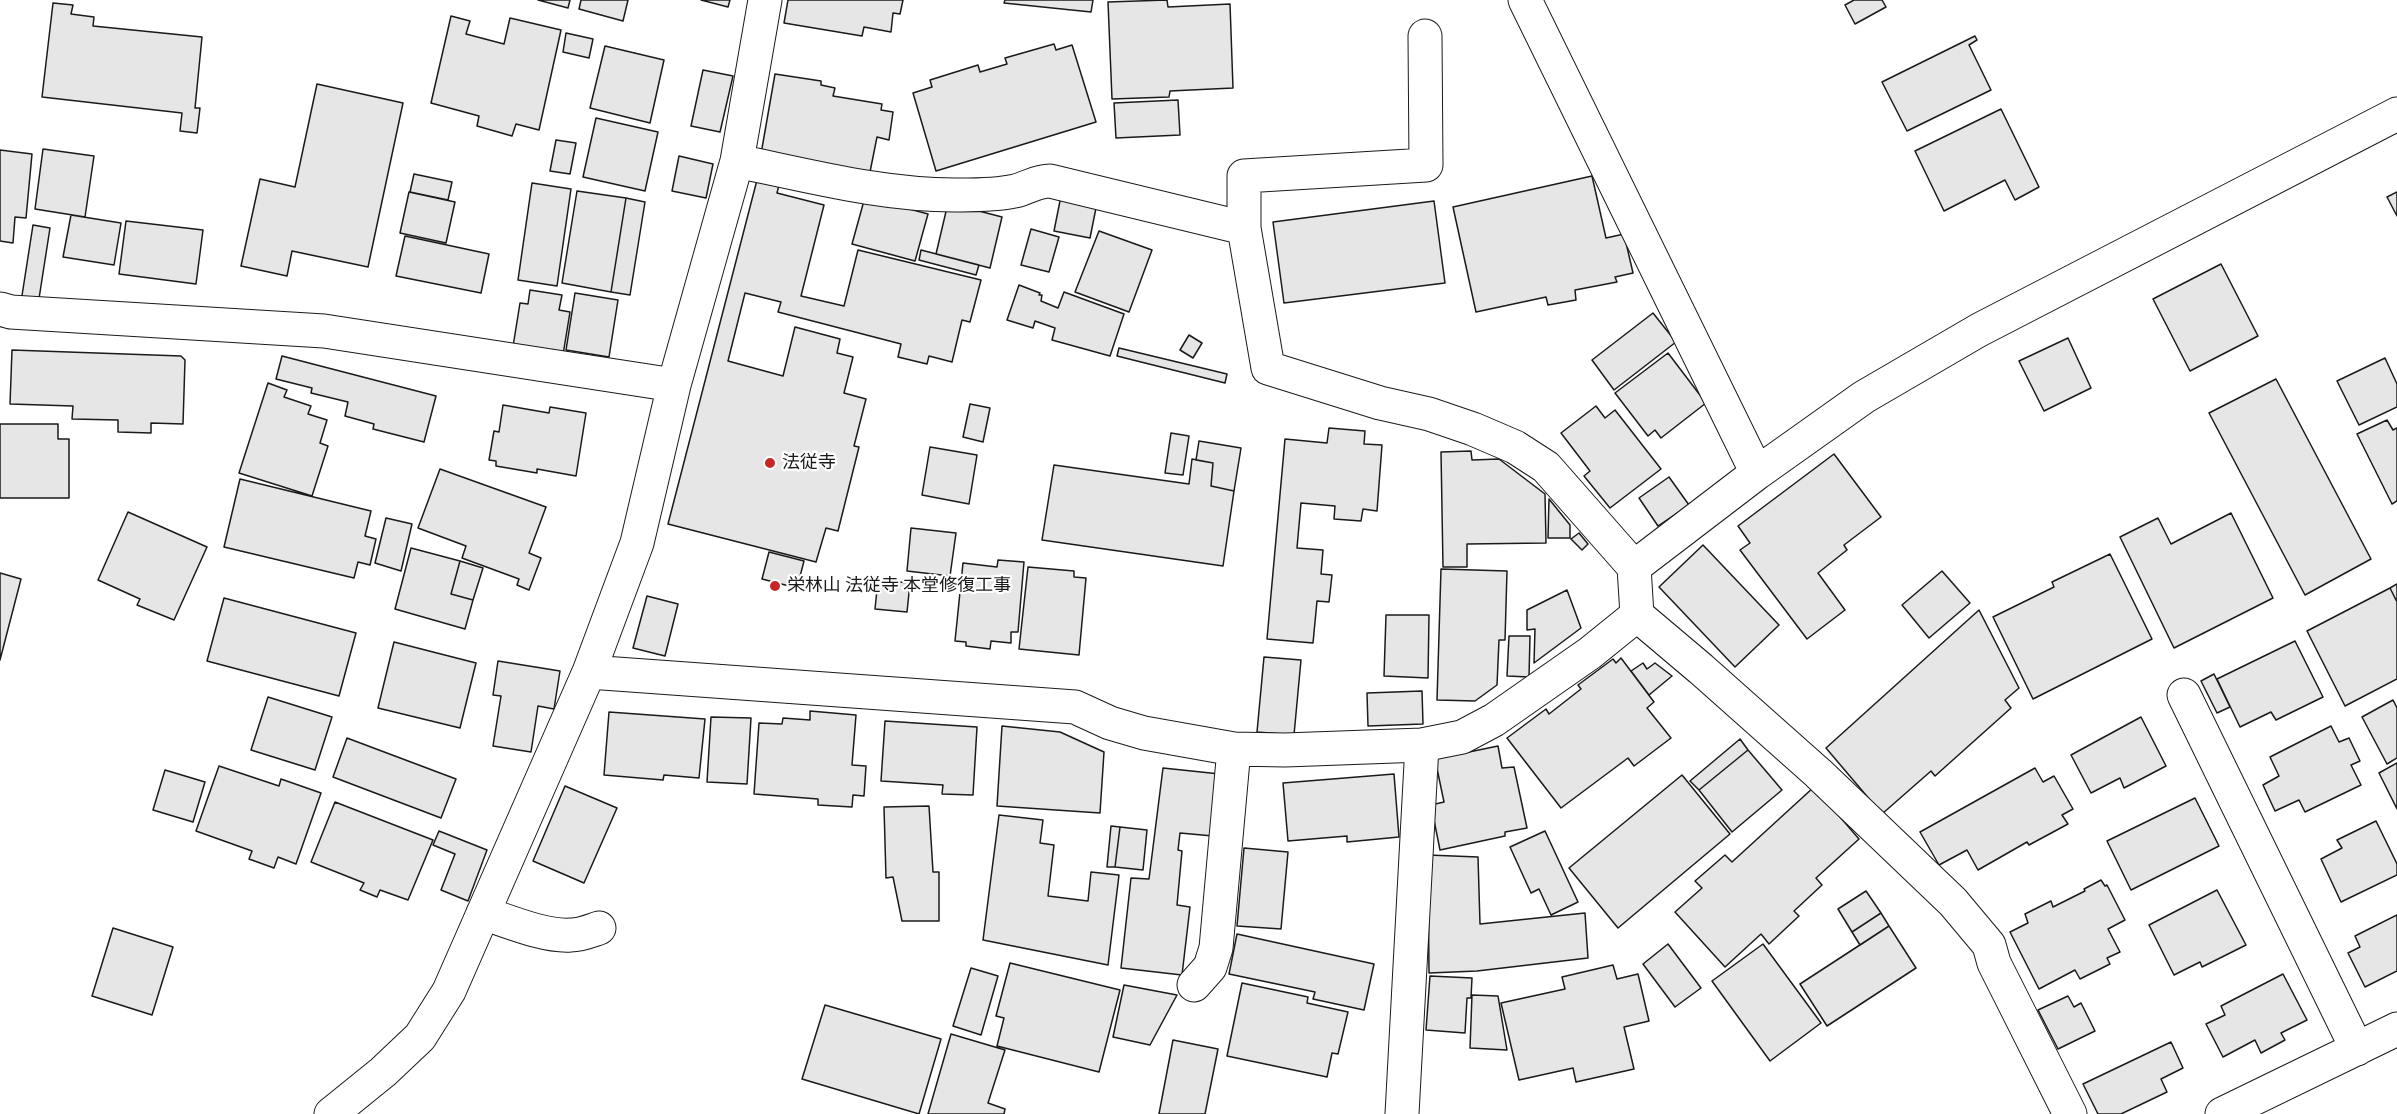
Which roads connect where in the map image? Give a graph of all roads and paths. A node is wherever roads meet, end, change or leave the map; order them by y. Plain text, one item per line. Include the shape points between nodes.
1 (765, 0) edge
2 (1525, 0) edge
3 (1425, 36) dead end
4 (2397, 114) edge
5 (737, 161) junction
6 (1244, 228) junction
7 (0, 309) edge
8 (674, 385) junction
9 (1757, 473) junction
10 (1634, 567) junction
11 (1637, 615) junction
12 (589, 672) junction
13 (2184, 695) dead end
14 (1422, 745) junction
15 (1233, 749) junction
16 (483, 913) junction
17 (599, 928) dead end
18 (1194, 985) dead end
19 (2397, 1029) edge
20 (2357, 1049) junction
21 (331, 1114) edge
22 (1402, 1114) edge
23 (2070, 1114) edge
24 (2222, 1114) edge

1 - 5 street
2 - 9 street
3 - 6 street via 1426,165 1244,176
4 - 9 street via 1979,330 1864,398
5 - 6 street via 909,192 995,194 1050,181
5 - 8 street
6 - 10 street via 1268,368 1429,414 1515,447 1546,467
7 - 8 street via 324,331
8 - 12 street via 637,543
9 - 10 street
10 - 11 street
11 - 14 street via 1494,720 1462,736
11 - 23 street via 1818,773 1953,902 1989,945 1994,963
12 - 15 street via 1075,707 1144,734
12 - 16 street
13 - 20 street
14 - 15 street
14 - 22 street
15 - 18 street via 1215,948 1210,967
16 - 17 street via 569,936
16 - 21 street via 449,991 420,1037
19 - 20 street
20 - 24 street

